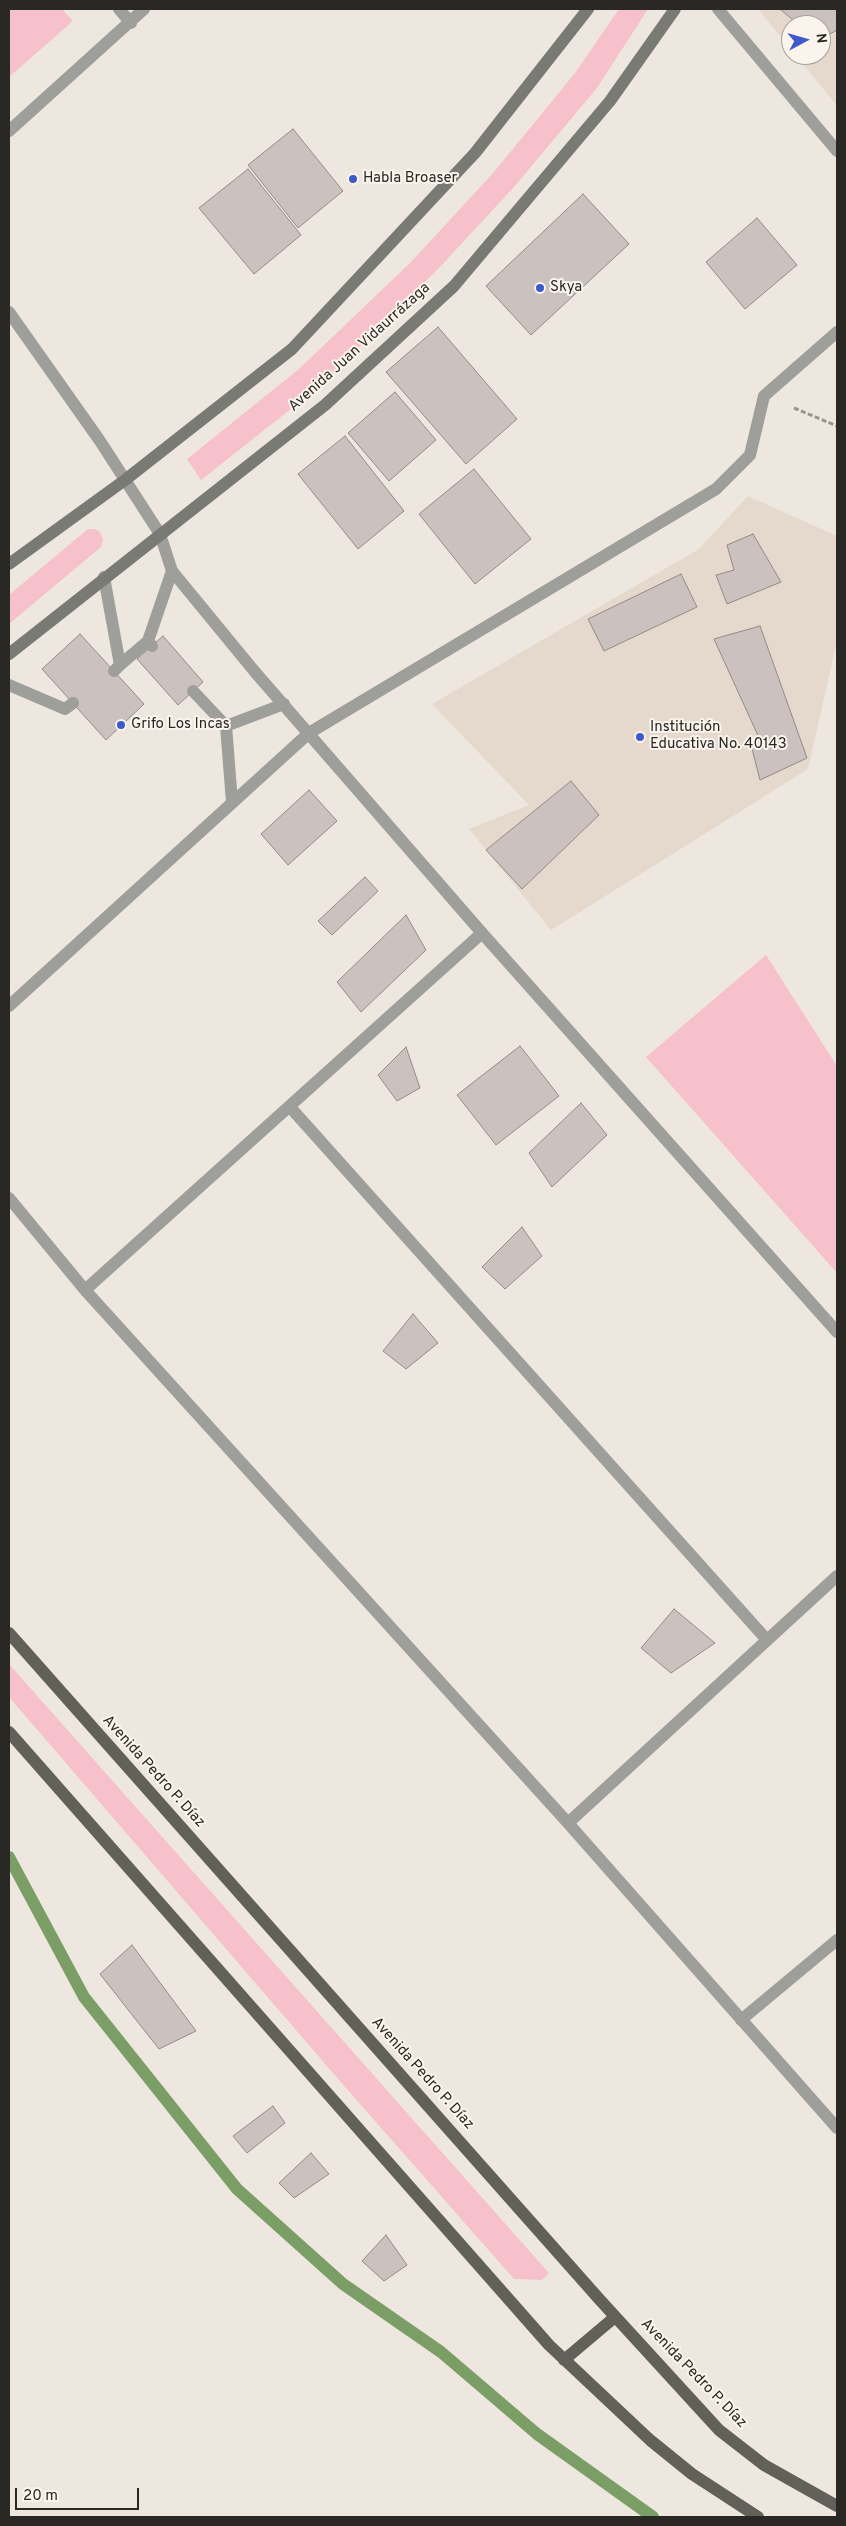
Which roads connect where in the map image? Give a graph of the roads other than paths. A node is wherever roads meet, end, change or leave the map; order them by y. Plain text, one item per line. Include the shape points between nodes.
1 (119, 9) edge
2 (144, 9) edge
3 (588, 9) edge
4 (675, 9) edge
5 (718, 9) edge
6 (131, 23) junction
7 (9, 131) edge
8 (837, 151) edge
9 (9, 312) edge
10 (837, 332) edge
11 (125, 480) junction
12 (160, 534) junction
13 (9, 564) edge
14 (172, 571) junction
15 (104, 578) junction
16 (9, 654) edge
17 (9, 685) edge
18 (193, 691) dead end
19 (73, 703) dead end
20 (284, 704) junction
21 (226, 726) junction
22 (309, 733) junction
23 (232, 802) junction
24 (482, 933) junction
25 (9, 1006) edge
26 (290, 1106) junction
27 (9, 1198) edge
28 (85, 1290) junction
29 (837, 1332) edge
30 (837, 1576) edge
31 (9, 1633) edge
32 (767, 1640) junction
33 (9, 1732) edge
34 (568, 1823) junction
35 (837, 1940) edge
36 (742, 2020) junction
37 (837, 2128) edge
38 (615, 2317) junction
39 (564, 2360) junction
40 (837, 2506) edge
41 (758, 2517) edge

1 - 6 street
2 - 6 street
3 - 11 main road via 475,153 292,349
4 - 12 main road, Avenida Juan Vidaurrázaga via 610,101 454,286 324,404
5 - 8 street
6 - 7 street
9 - 11 street
10 - 22 street via 764,396 750,454 716,489
11 - 12 street
11 - 13 main road
12 - 14 street
12 - 15 main road, Avenida Juan Vidaurrázaga
14 - 15 street via 150,643 117,668
14 - 20 street
15 - 16 main road, Avenida Juan Vidaurrázaga
17 - 19 street via 65,709
18 - 21 street
20 - 21 street
20 - 22 street
21 - 23 street
22 - 23 street
22 - 24 street
23 - 25 street
24 - 26 street
24 - 29 street
26 - 28 street
26 - 32 street
27 - 28 street
28 - 34 street
30 - 32 street
31 - 38 main road, Avenida Pedro P. Díaz
32 - 34 street
33 - 39 main road
34 - 36 street
35 - 36 street
36 - 37 street
38 - 39 main road
38 - 40 main road, Avenida Pedro P. Díaz via 719,2430 764,2465
39 - 41 main road via 650,2440 692,2474

